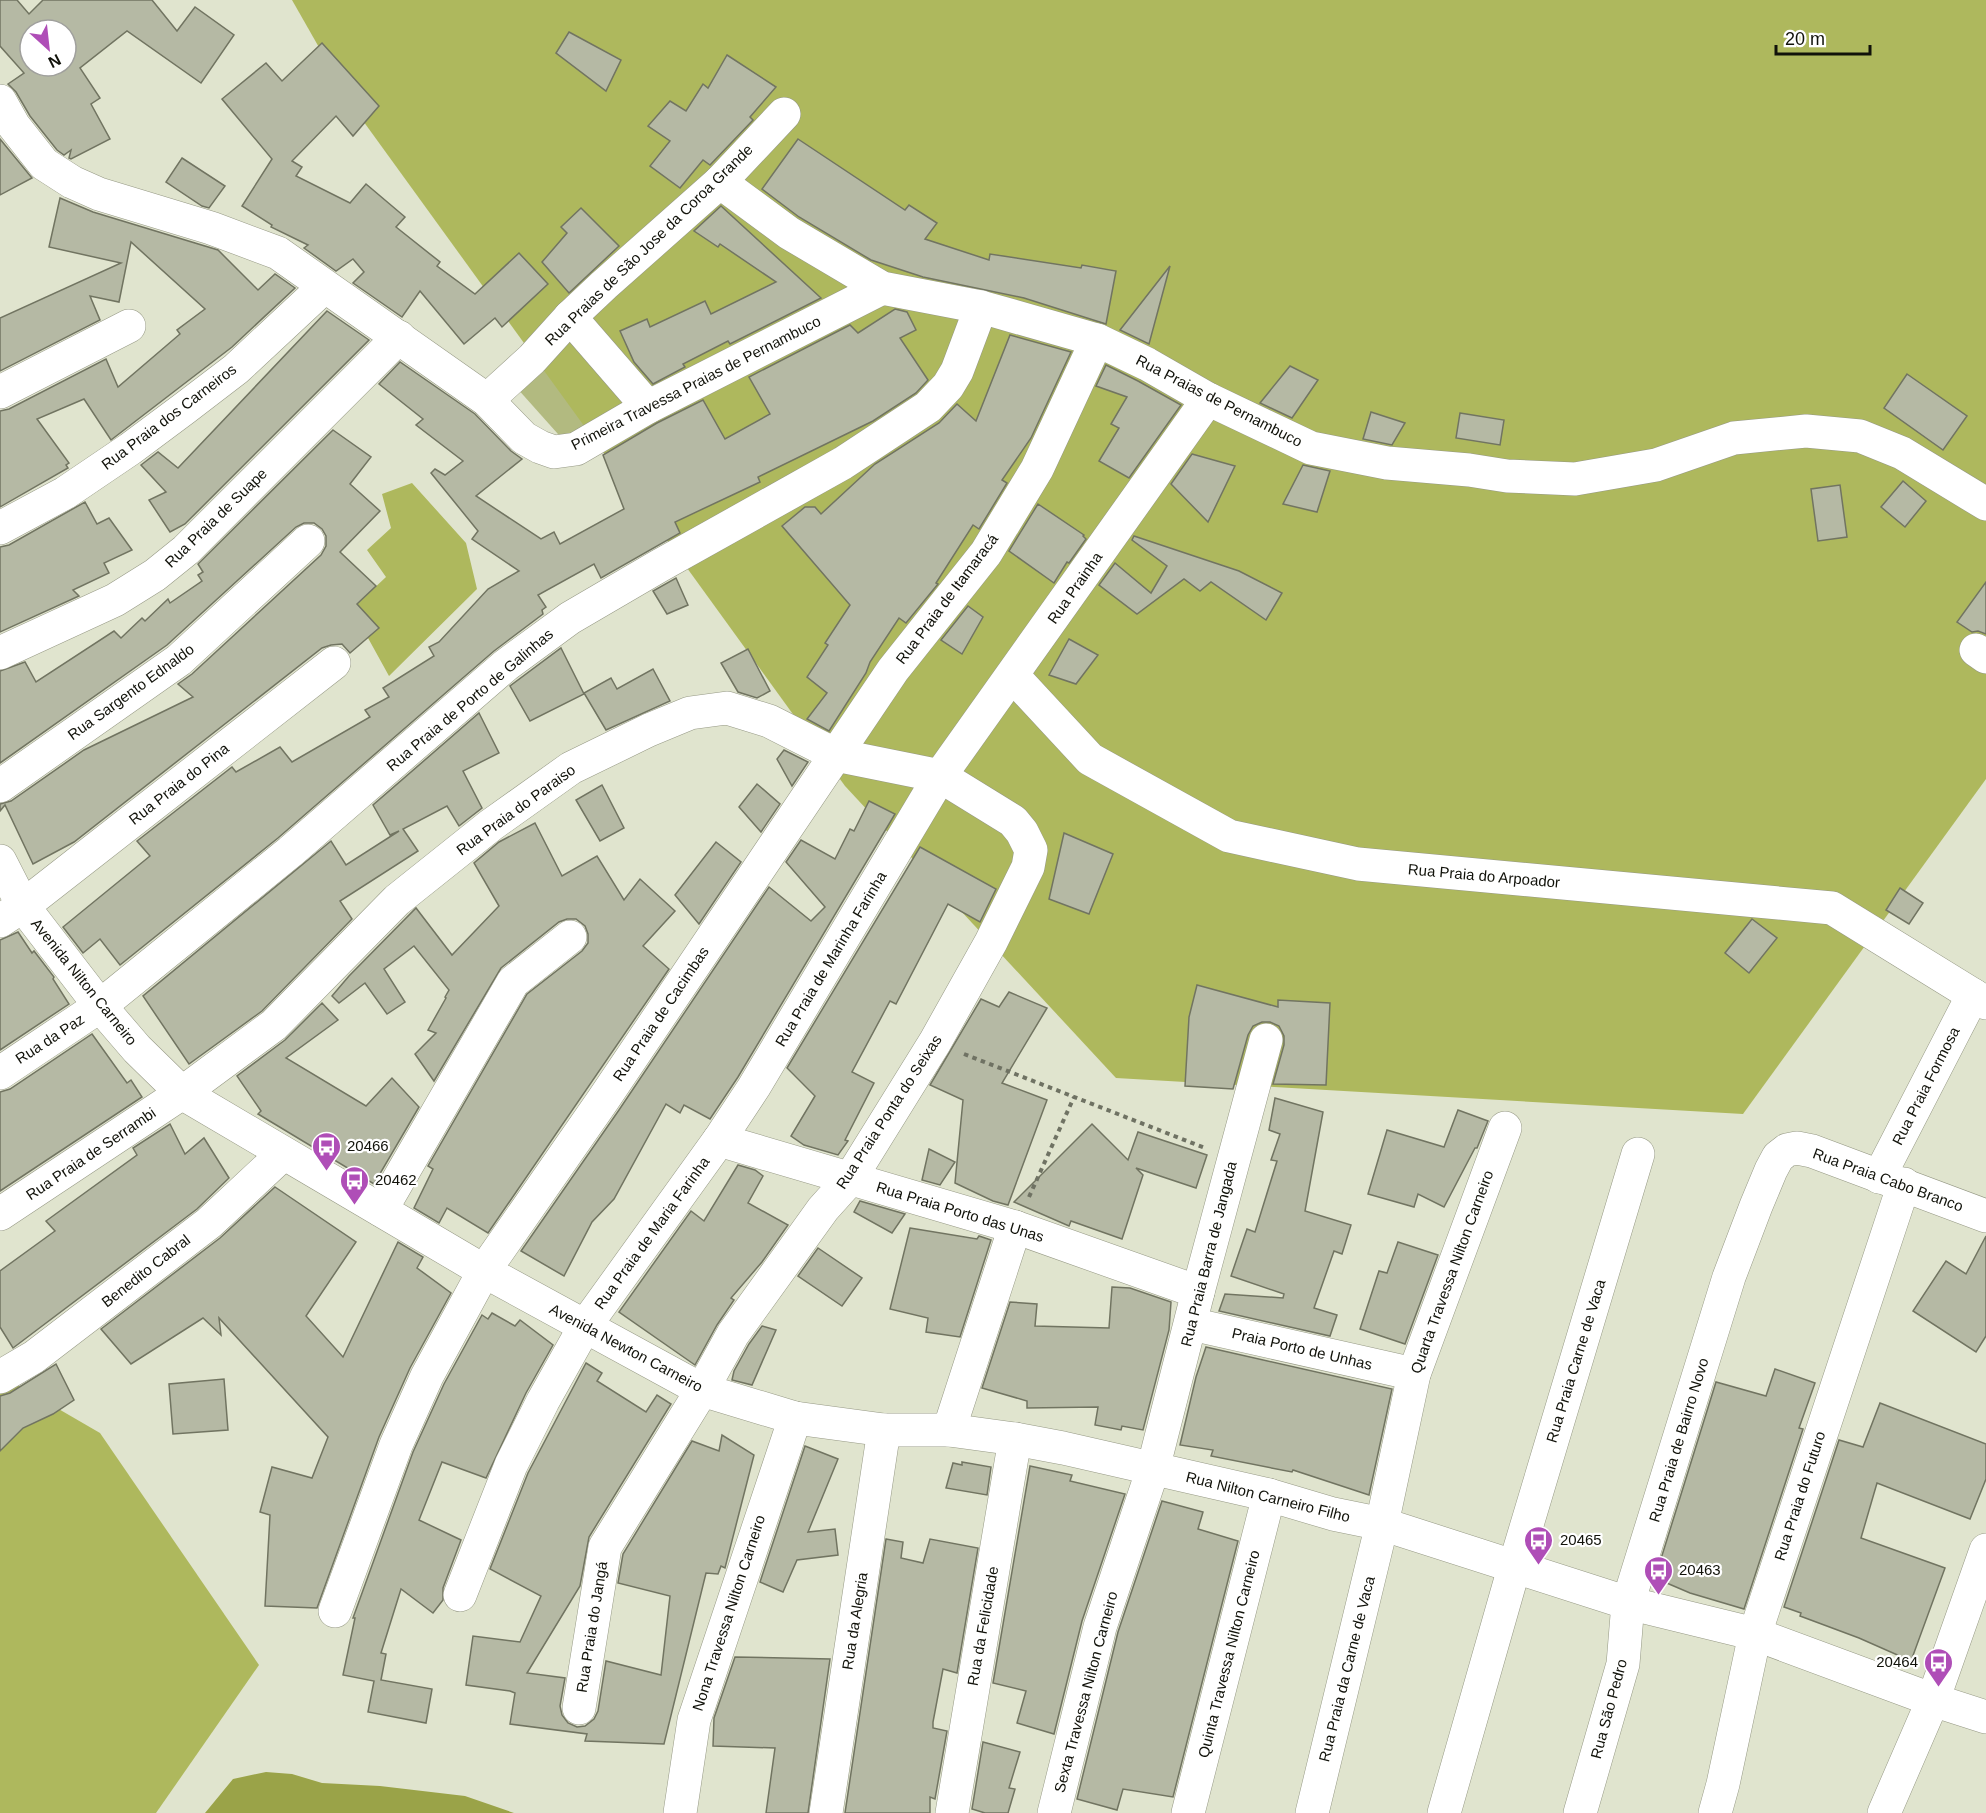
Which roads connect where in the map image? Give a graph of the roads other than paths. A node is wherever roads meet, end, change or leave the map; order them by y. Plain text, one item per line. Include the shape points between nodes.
1 (0, 101) edge
2 (784, 114) dead end
3 (720, 182) junction
4 (324, 286) junction
5 (882, 288) junction
6 (981, 307) junction
7 (570, 317) junction
8 (129, 326) dead end
9 (399, 337) junction
10 (1097, 340) junction
11 (0, 392) edge
12 (1208, 399) junction
13 (487, 400) junction
14 (648, 407) junction
15 (1986, 504) edge
16 (0, 528) edge
17 (308, 541) dead end
18 (0, 654) edge
19 (334, 663) dead end
20 (1013, 676) junction
21 (836, 755) junction
22 (940, 776) junction
23 (0, 786) edge
24 (1031, 850) joint
25 (0, 861) edge
26 (12, 913) edge
27 (570, 936) dead end
28 (1980, 999) edge
29 (100, 1006) junction
30 (1266, 1040) dead end
31 (0, 1073) edge
32 (182, 1093) junction
33 (1505, 1128) dead end
34 (719, 1140) junction
35 (283, 1154) junction
36 (1638, 1154) dead end
37 (850, 1179) junction
38 (1892, 1180) junction
39 (381, 1210) junction
40 (0, 1214) edge
41 (1986, 1216) edge
42 (1015, 1227) junction
43 (484, 1271) junction
44 (1729, 1277) joint
45 (1198, 1292) junction
46 (1191, 1324) junction
47 (585, 1326) junction
48 (2, 1372) edge
49 (1414, 1374) junction
50 (702, 1390) junction
51 (795, 1418) junction
52 (884, 1430) junction
53 (950, 1431) junction
54 (1015, 1439) junction
55 (1153, 1469) junction
56 (1269, 1495) junction
57 (1382, 1524) junction
58 (605, 1546) joint
59 (1986, 1550) edge
60 (1514, 1568) junction
61 (460, 1595) dead end
62 (1628, 1604) junction
63 (335, 1611) dead end
64 (1755, 1634) junction
65 (1933, 1700) junction
66 (579, 1708) dead end
67 (1986, 1717) edge
68 (680, 1813) edge
69 (826, 1813) edge
70 (952, 1813) edge
71 (1054, 1813) edge
72 (1188, 1813) edge
73 (1312, 1813) edge
74 (1444, 1813) edge
75 (1580, 1813) edge
76 (1715, 1813) edge
77 (1884, 1813) edge

1 - 4 street via 44,164 72,182 278,253
2 - 3 street, Rua Praias de São Jose da Coroa Grande
3 - 5 street, Rua Praias de Pernambuco via 789,233
3 - 7 street, Rua Praias de São Jose da Coroa Grande
4 - 9 street
4 - 16 street, Rua Praia dos Carneiros via 236,369 185,408 65,493
5 - 6 street, Rua Praias de Pernambuco
5 - 14 street, Primeira Travessa Praias de Pernambuco
6 - 10 street, Rua Praias de Pernambuco
6 - 29 street, Rua Praia de Porto de Galinhas via 957,371 928,407 843,463 570,618 506,665 290,852
7 - 13 street, Rua Praias de São Jose da Coroa Grande
7 - 14 street
8 - 11 street
9 - 13 street
9 - 18 street, Rua Praia de Suape via 155,575 115,600
10 - 12 street, Rua Praias de Pernambuco
10 - 21 street, Rua Praia de Itamaracá via 1037,469 986,553 893,670
12 - 15 street, Rua Praias de Pernambuco via 1311,448 1387,463 1507,476 1575,479 1656,465 1734,438 1806,431 1860,436 1902,453
12 - 20 street, Rua Prainha
13 - 14 street, Primeira Travessa Praias de Pernambuco via 524,438 554,452 576,449
17 - 23 street, Rua Sargento Ednaldo via 179,660
19 - 26 street, Rua Praia do Pina
20 - 22 street, Rua Prainha
20 - 28 street, Rua Praia do Arpoador via 1090,759 1229,836 1358,864 1832,908
21 - 22 street, Rua Praia do Paraiso
21 - 32 street, Rua Praia do Paraiso via 769,721 727,708 690,713 572,768 491,825 397,900 274,1025
21 - 43 street, Rua Praia de Cacimbas
22 - 24 street, Rua Praia do Paraiso via 1013,821
22 - 34 street, Rua Praia de Marinha Farinha
24 - 37 street, Rua Praia Ponta do Seixas via 1012,903 935,1042
25 - 26 street, Avenida Nilton Carneiro
26 - 29 street, Avenida Nilton Carneiro
27 - 39 street via 513,982
28 - 38 street, Rua Praia Formosa
29 - 31 street, Rua da Paz
29 - 32 street, Avenida Nilton Carneiro
30 - 45 street, Rua Praia Barra de Jangada
32 - 35 street, Avenida Newton Carneiro
32 - 40 street, Rua Praia de Serrambi
33 - 49 street, Quarta Travessa Nilton Carneiro
34 - 37 street, Rua Praia Porto das Unas
34 - 47 street, Rua Praia de Maria Farinha
35 - 39 street, Avenida Newton Carneiro
35 - 48 street, Benedito Cabral via 209,1222 34,1358
36 - 60 street, Rua Praia Carne de Vaca
37 - 42 street, Rua Praia Porto das Unas
37 - 50 street, Rua Praia Ponta do Seixas via 823,1209 733,1334
38 - 41 street, Rua Praia Cabo Branco
38 - 44 street, Rua Praia Cabo Branco via 1812,1151 1787,1150 1771,1170
38 - 64 street, Rua Praia do Futuro
39 - 43 street, Avenida Newton Carneiro
42 - 45 street, Rua Praia Porto das Unas
42 - 53 street
43 - 47 street, Avenida Newton Carneiro
43 - 63 street, Rua Praia de Cacimbas via 427,1376 396,1445
44 - 62 street, Rua Praia de Bairro Novo
45 - 46 street, Rua Praia Barra de Jangada
46 - 49 street, Praia Porto de Unhas
46 - 55 street, Rua Praia Barra de Jangada
47 - 50 street, Avenida Newton Carneiro
47 - 61 street, Rua Praia de Maria Farinha via 511,1465
49 - 57 street, Quarta Travessa Nilton Carneiro
50 - 51 street, Avenida Newton Carneiro
50 - 58 street, Rua Praia Ponta do Seixas
51 - 52 street, Avenida Newton Carneiro
51 - 68 street, Nona Travessa Nilton Carneiro via 694,1720
52 - 53 street, Avenida Newton Carneiro
52 - 69 street, Rua da Alegria
53 - 54 street, Avenida Newton Carneiro
54 - 55 street, Avenida Newton Carneiro
54 - 70 street, Rua da Felicidade
55 - 56 street, Rua Nilton Carneiro Filho
55 - 71 street, Sexta Travessa Nilton Carneiro via 1100,1627
56 - 57 street, Rua Nilton Carneiro Filho
56 - 72 street, Quinta Travessa Nilton Carneiro
57 - 60 street
57 - 73 street, Rua Praia da Carne de Vaca
58 - 66 street, Rua Praia do Jangá
59 - 65 street
60 - 62 street
60 - 74 street, Rua Praia Carne de Vaca
62 - 64 street
62 - 75 street, Rua São Pedro via 1623,1664
64 - 65 street
64 - 76 street, Rua Praia do Futuro
65 - 67 street
65 - 77 street

